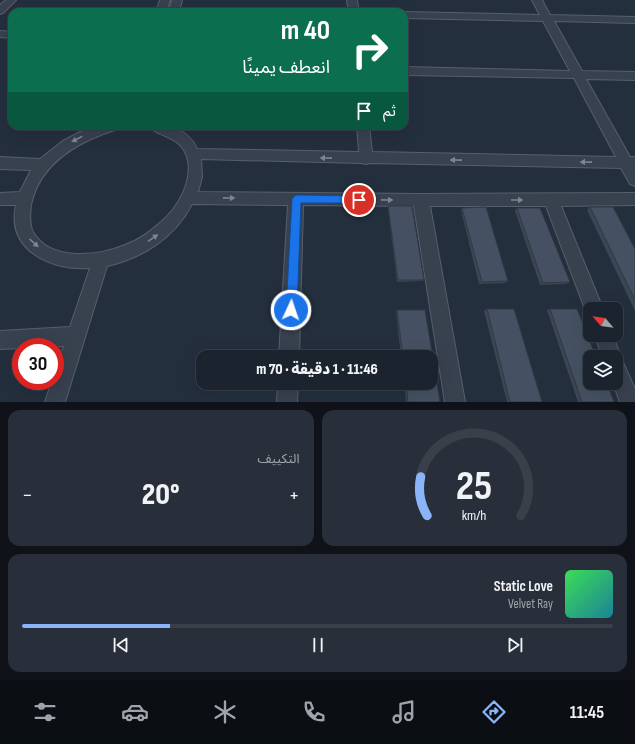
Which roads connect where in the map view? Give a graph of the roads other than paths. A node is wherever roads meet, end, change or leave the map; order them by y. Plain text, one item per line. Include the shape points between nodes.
1 (11, 0) edge
2 (537, 0) edge
3 (0, 11) edge
4 (408, 15) edge
5 (547, 17) junction
6 (635, 20) edge
7 (408, 71) edge
8 (578, 74) junction
9 (635, 76) edge
10 (102, 130) edge
11 (167, 130) edge
12 (363, 130) edge
13 (193, 154) junction
14 (366, 159) junction
15 (0, 163) edge
16 (630, 163) edge
17 (43, 165) junction
18 (635, 180) edge
19 (24, 198) junction
20 (190, 198) junction
21 (0, 199) edge
22 (296, 199) junction
23 (635, 199) edge
24 (421, 200) junction
25 (551, 200) junction
26 (101, 260) junction
27 (591, 302) edge
28 (76, 336) junction
29 (0, 340) edge
30 (289, 350) edge
31 (623, 384) edge
32 (288, 390) edge
33 (55, 402) edge
34 (287, 402) edge
35 (455, 402) edge
36 (630, 402) edge

1 - 3 street
2 - 5 street
4 - 5 street
5 - 6 street
5 - 8 street
7 - 8 street
8 - 9 street
8 - 16 street
10 -> 17 street via 79,138
11 - 13 street via 181,138
12 - 14 street
14 -> 13 street
13 - 20 street via 197,174
16 -> 14 street
15 - 17 street
16 - 18 street
17 - 19 street via 31,181
19 - 21 street
19 -> 26 street via 22,220 29,239 46,254 71,262
20 -> 22 street
26 -> 20 street via 130,252 156,237 176,218
22 -> 24 street
22 - 30 street
23 - 25 street
24 -> 25 street
24 - 35 street
25 - 27 street
26 - 28 street
28 - 29 street
28 - 33 street
31 - 36 street
32 - 34 street

